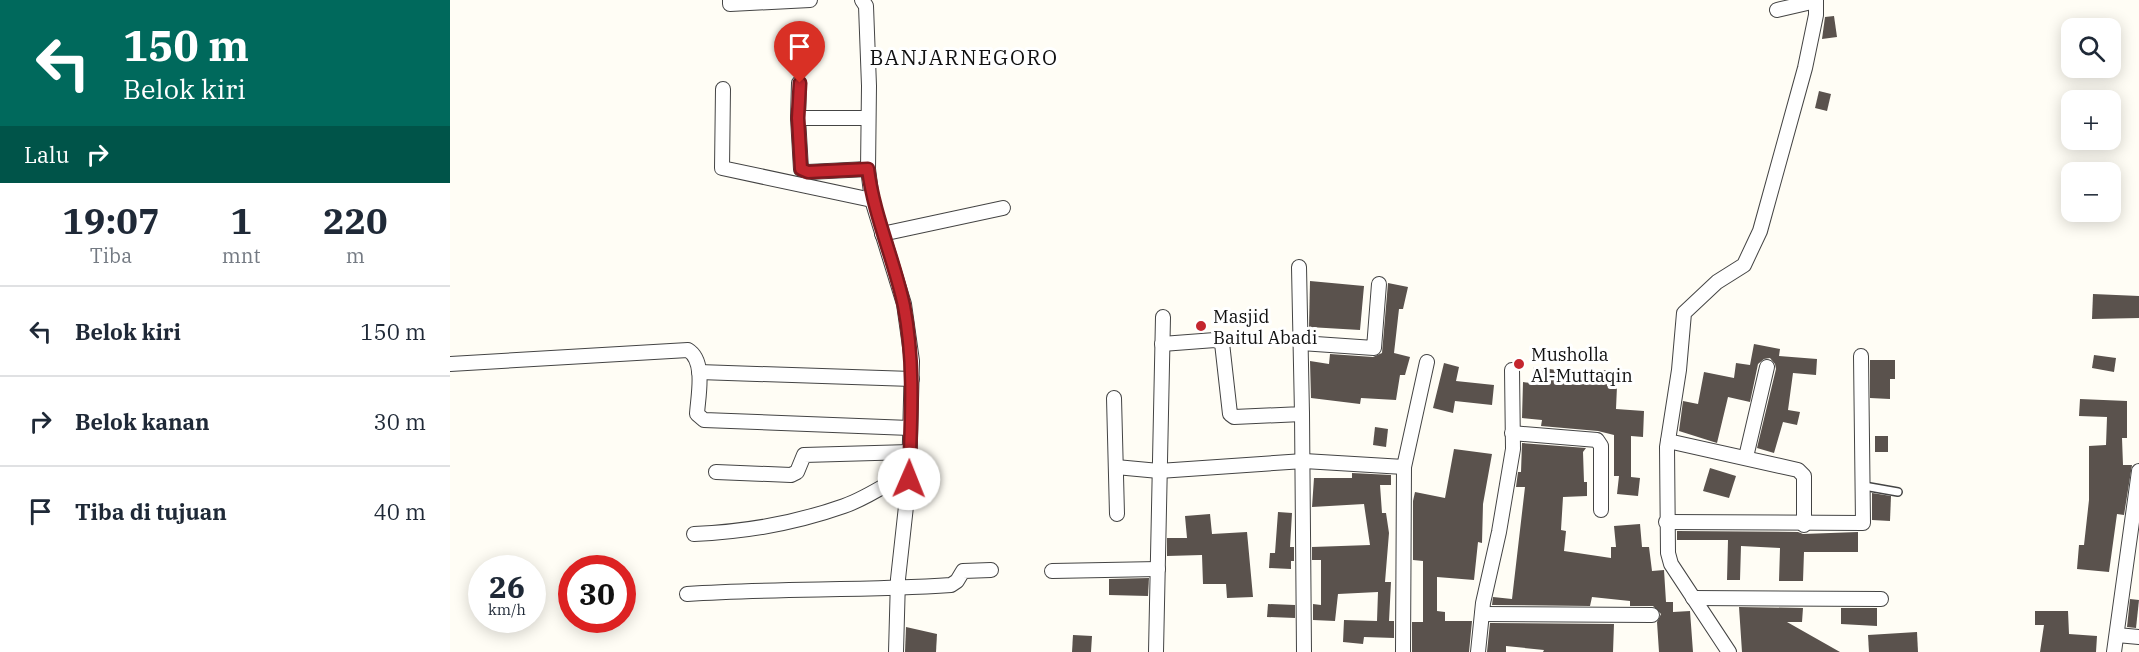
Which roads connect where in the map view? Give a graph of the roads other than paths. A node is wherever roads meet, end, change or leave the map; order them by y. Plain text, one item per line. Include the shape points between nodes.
1 (730, 0) edge
2 (810, 0) edge
3 (862, 0) edge
4 (1816, 1) edge
5 (1777, 10) dead end
6 (800, 83) dead end
7 (723, 89) dead end
8 (798, 118) junction
9 (867, 118) junction
10 (868, 169) junction
11 (872, 200) junction
12 (1003, 208) dead end
13 (882, 234) junction
14 (1299, 267) dead end
15 (1379, 284) dead end
16 (1163, 317) dead end
17 (1301, 343) junction
18 (1162, 344) junction
19 (1861, 356) dead end
20 (1427, 362) dead end
21 (450, 364) edge
22 (1767, 367) dead end
23 (1512, 370) dead end
24 (699, 372) junction
25 (912, 380) junction
26 (1114, 398) dead end
27 (1302, 414) junction
28 (910, 428) junction
29 (1512, 433) junction
30 (1668, 441) junction
31 (910, 452) junction
32 (1746, 457) junction
33 (1304, 461) junction
34 (1116, 467) junction
35 (1404, 467) junction
36 (910, 471) junction
37 (1159, 471) junction
38 (2139, 471) edge
39 (716, 472) dead end
40 (1864, 486) junction
41 (1898, 492) dead end
42 (1601, 510) dead end
43 (1117, 514) dead end
44 (1666, 522) junction
45 (1804, 525) junction
46 (694, 534) dead end
47 (1158, 569) junction
48 (991, 570) dead end
49 (1052, 570) dead end
50 (898, 588) junction
51 (687, 594) dead end
52 (1693, 598) junction
53 (1881, 599) dead end
54 (1482, 614) junction
55 (1652, 615) dead end
56 (2117, 635) junction
57 (2139, 637) edge
58 (896, 652) edge
59 (1156, 652) edge
60 (1304, 652) edge
61 (1403, 652) edge
62 (1478, 652) edge
63 (1729, 652) edge
64 (2114, 652) edge

1 - 2 street via 730,4
3 - 9 street via 866,6
4 - 5 street
4 - 30 street via 1805,68 1760,231 1743,265 1717,282 1684,313
6 - 8 street
7 - 11 street via 722,168
8 - 9 street
8 - 10 street via 801,169
9 - 10 street
10 - 11 street
11 - 13 street
12 - 13 street
13 - 25 street via 903,304
14 - 17 street
15 - 17 street via 1374,348
16 - 18 street
17 - 27 street
18 - 27 street via 1215,340 1222,344 1230,414 1234,417
18 - 37 street
19 - 40 street
20 - 35 street
21 - 24 street via 688,350
22 - 32 street
23 - 29 street
24 - 25 street
24 - 28 street via 697,414 704,420
25 - 28 street
26 - 34 street
27 - 33 street
28 - 31 street
29 - 42 street via 1597,440 1601,446
29 - 54 street via 1513,449
30 - 32 street
30 - 44 street
31 - 36 street
31 - 39 street via 804,455 797,472 791,475
32 - 45 street via 1802,472
33 - 35 street
33 - 37 street
33 - 60 street
34 - 37 street
34 - 43 street
35 - 61 street
36 - 46 street via 835,508 783,523
36 - 50 street
37 - 47 street
38 - 56 street
40 - 41 lane
40 - 45 street via 1863,524
44 - 45 street
44 - 52 street via 1671,564
47 - 49 street
47 - 59 street
48 - 50 street via 963,571 951,585
50 - 51 street
50 - 58 street
52 - 53 street
52 - 63 street
54 - 55 street
54 - 62 street
56 - 57 street
56 - 64 street

